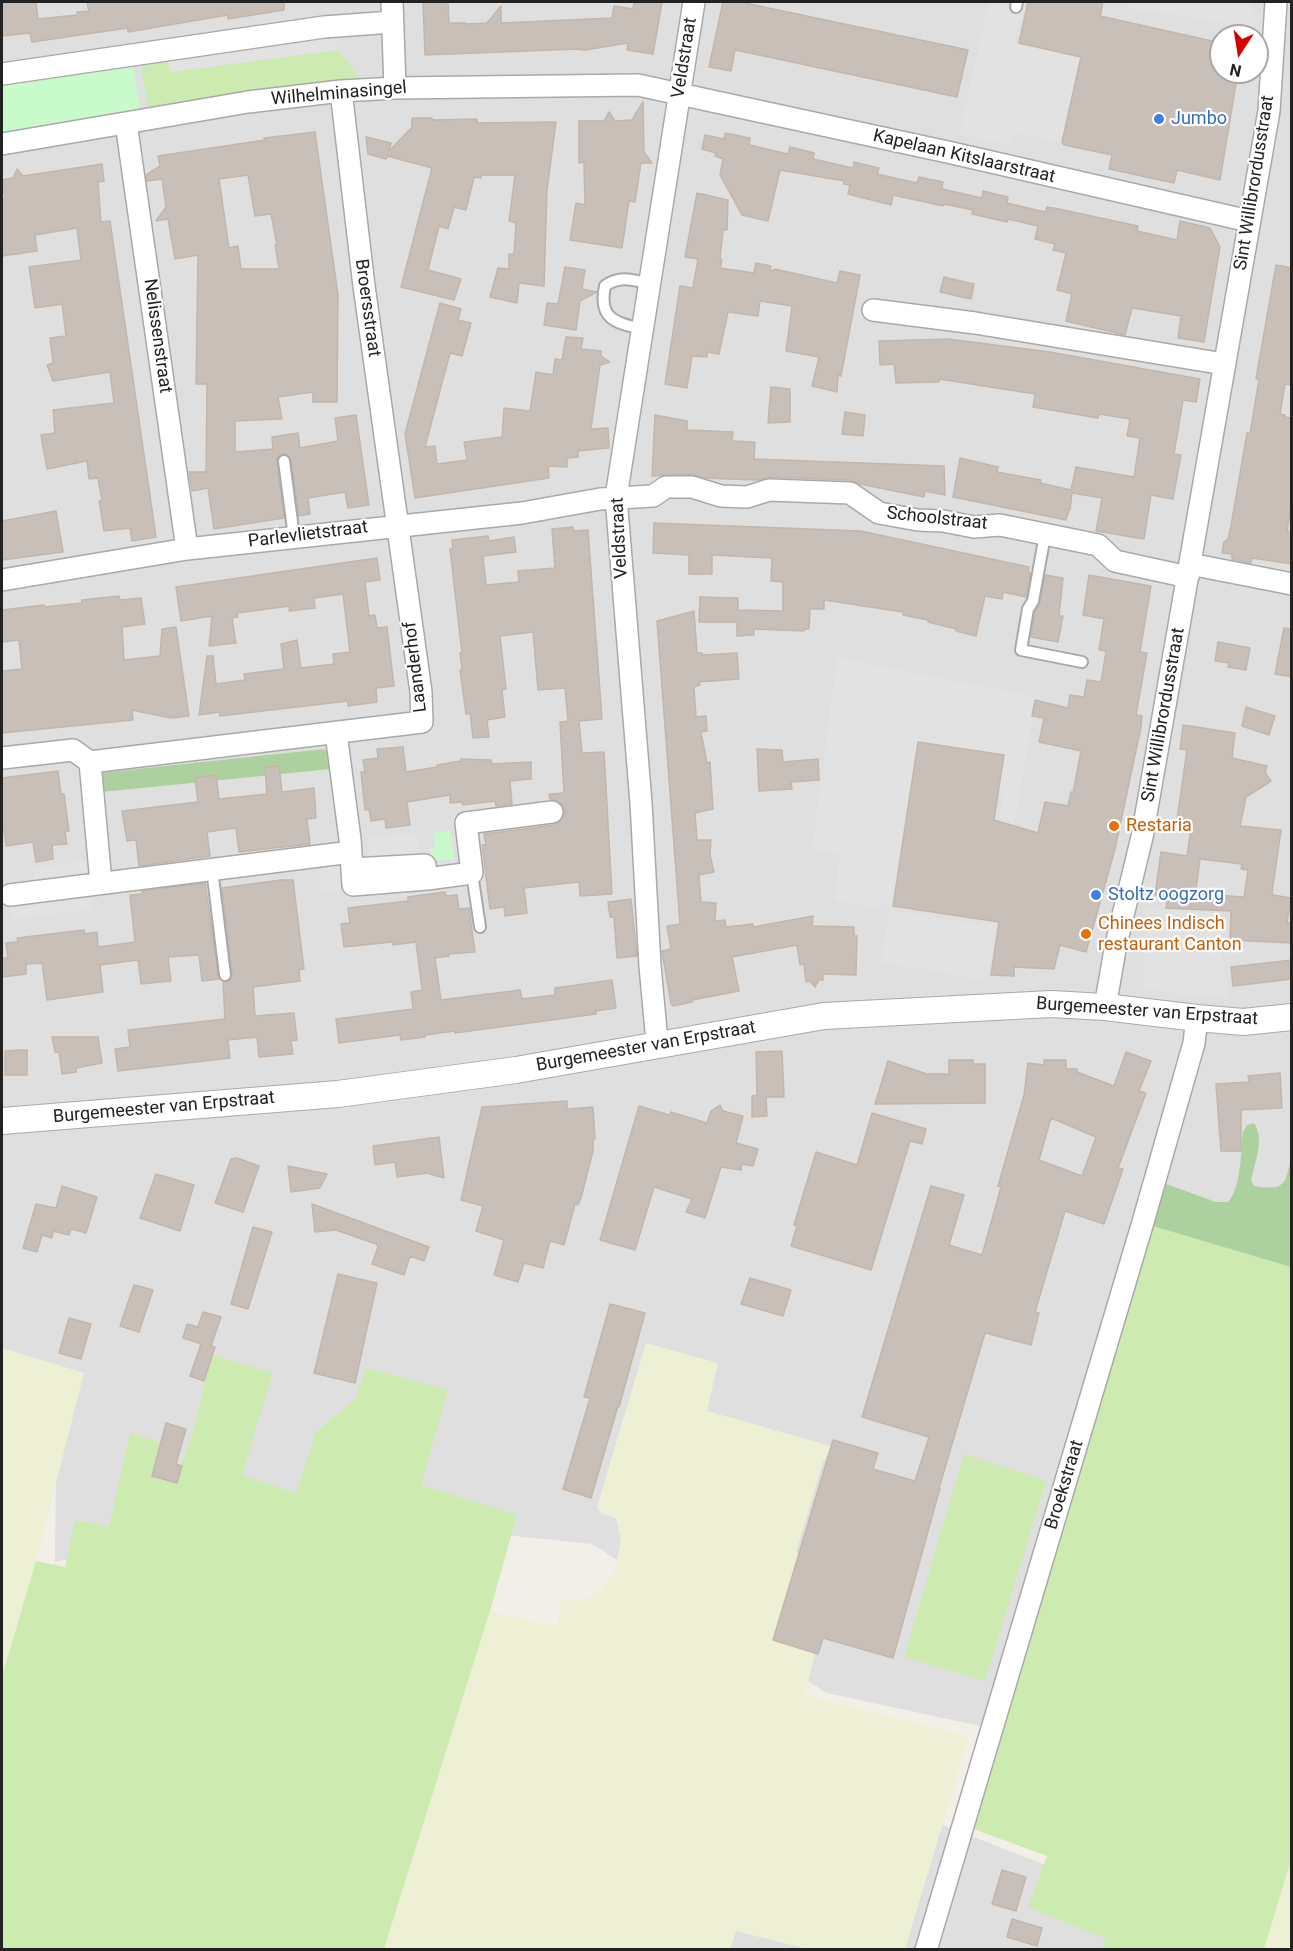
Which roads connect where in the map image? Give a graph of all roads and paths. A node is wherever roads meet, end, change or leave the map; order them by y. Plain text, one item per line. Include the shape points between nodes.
1 (694, 2) edge
2 (1276, 2) edge
3 (392, 11) edge
4 (2, 74) edge
5 (396, 88) junction
6 (341, 91) junction
7 (680, 93) junction
8 (126, 123) junction
9 (2, 144) edge
10 (1249, 221) junction
11 (650, 284) junction
12 (873, 310) dead end
13 (643, 329) junction
14 (1224, 364) junction
15 (284, 461) dead end
16 (616, 497) junction
17 (397, 525) junction
18 (1045, 535) junction
19 (294, 537) junction
20 (188, 549) junction
21 (1189, 571) junction
22 (2, 580) edge
23 (1292, 584) edge
24 (1082, 662) dead end
25 (336, 733) junction
26 (2, 758) edge
27 (90, 762) junction
28 (552, 812) dead end
29 (351, 861) junction
30 (212, 869) junction
31 (472, 873) junction
32 (101, 883) junction
33 (10, 895) dead end
34 (480, 927) dead end
35 (225, 975) dead end
36 (1105, 1007) junction
37 (1292, 1017) edge
38 (1197, 1018) junction
39 (659, 1044) junction
40 (2, 1121) edge
41 (926, 1950) edge

1 - 7 street, Veldstraat
2 - 10 street, Sint Willibrordusstraat via 1269,111
3 - 4 street via 324,27
3 - 5 street
5 - 6 street, Wilhelminasingel
5 - 7 street, Wilhelminasingel via 638,85
6 - 8 street, Wilhelminasingel
6 - 17 street, Broersstraat
7 - 10 street, Kapelaan Kitslaarstraat
7 - 11 street, Veldstraat
8 - 9 street, Wilhelminasingel
8 - 20 street, Nelissenstraat
10 - 14 street, Sint Willibrordusstraat
11 - 13 street, Veldstraat
11 - 13 lane via 624,278 613,280 605,286 602,296 602,307 619,324
12 - 14 street
13 - 16 street, Veldstraat
14 - 21 street, Sint Willibrordusstraat
15 - 19 lane
16 - 17 street, Parlevlietstraat via 522,513
16 - 18 street, Schoolstraat via 653,496 666,487 693,487 721,496 747,497 769,490 850,493 879,513 974,527 1000,525
16 - 39 street, Veldstraat
17 - 19 street, Parlevlietstraat
17 - 25 street, Laanderhof via 422,722
18 - 21 street, Schoolstraat via 1098,545 1115,561
18 - 24 lane via 1021,650
19 - 20 street, Parlevlietstraat
20 - 22 street, Parlevlietstraat
21 - 23 street
21 - 36 street, Sint Willibrordusstraat via 1142,837
25 - 27 street, Laanderhof
25 - 29 street
26 - 27 street, Laanderhof via 73,750
27 - 32 street
28 - 31 street via 466,823
29 - 30 street
29 - 31 street via 353,885
30 - 32 street
30 - 35 lane
31 - 34 lane
32 - 33 street
36 - 38 street, Burgemeester van Erpstraat
36 - 39 street, Burgemeester van Erpstraat via 1051,1004 824,1016
37 - 38 street, Burgemeester van Erpstraat via 1243,1022
38 - 41 street, Broekstraat via 1194,1042 1143,1222
39 - 40 street, Burgemeester van Erpstraat via 516,1070 338,1094

